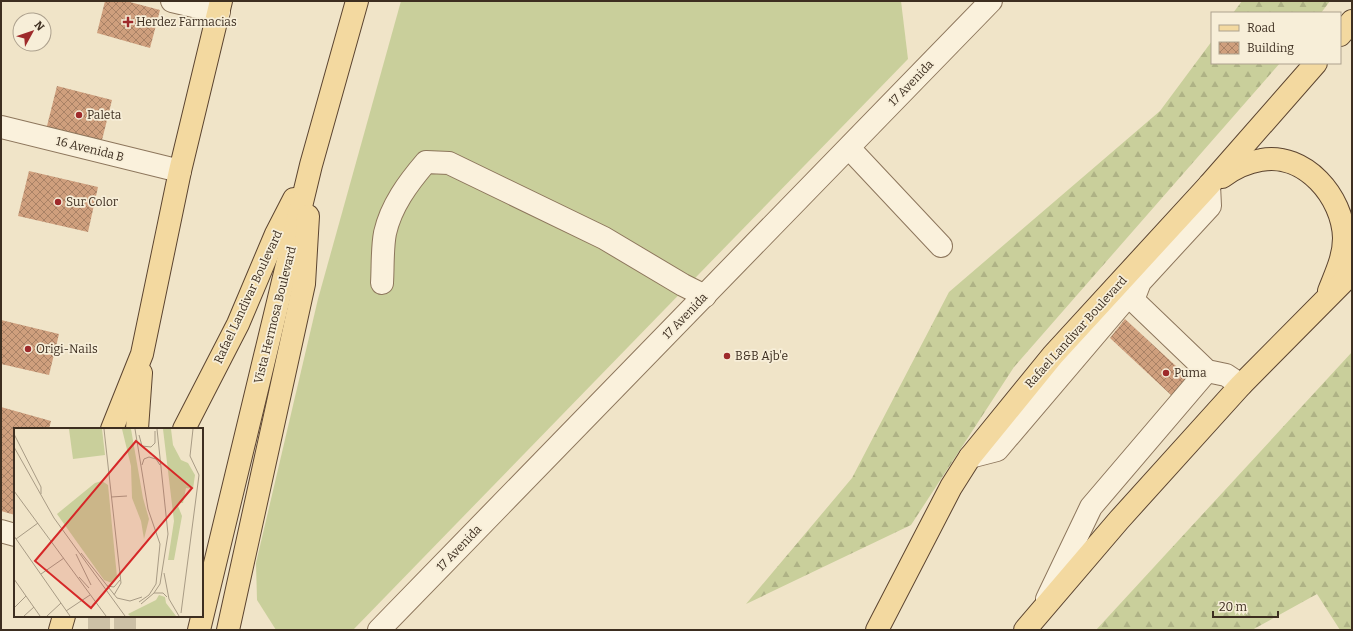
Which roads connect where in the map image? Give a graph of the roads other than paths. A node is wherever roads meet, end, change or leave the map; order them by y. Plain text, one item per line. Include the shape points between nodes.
1 (172, 1) edge
2 (357, 1) edge
3 (991, 1) edge
4 (220, 7) edge
5 (1352, 21) edge
6 (1341, 34) edge
7 (1315, 64) edge
8 (1, 127) edge
9 (849, 148) junction
10 (311, 165) junction
11 (180, 171) junction
12 (1209, 185) junction
13 (941, 246) dead end
14 (1352, 273) edge
15 (1140, 282) junction
16 (382, 283) dead end
17 (705, 296) junction
18 (1325, 301) junction
19 (142, 354) junction
20 (1207, 371) junction
21 (1241, 385) junction
22 (112, 428) edge
23 (137, 428) edge
24 (185, 428) edge
25 (970, 457) junction
26 (1, 531) edge
27 (14, 535) edge
28 (1042, 611) junction
29 (203, 613) edge
30 (64, 617) edge
31 (202, 617) edge
32 (232, 625) edge
33 (60, 630) edge
34 (199, 630) edge
35 (379, 630) edge
36 (877, 630) edge
37 (1025, 630) edge

1 - 4 street
2 - 10 main road, Vista Hermosa Boulevard
3 - 9 street, 17 Avenida
4 - 11 main road
5 - 6 main road
7 - 12 main road, Rafael Landivar Boulevard
8 - 11 street, 16 Avenida B
9 - 13 street
9 - 17 street, 17 Avenida
10 - 24 main road, Rafael Landivar Boulevard via 276,234 238,324
10 - 29 main road, Vista Hermosa Boulevard
10 - 32 main road via 304,284
11 - 19 main road
12 - 15 street via 1210,206
12 - 18 main road via 1230,171 1261,160 1280,160 1297,165 1320,181 1331,195 1340,216 1344,238 1341,261
12 - 25 main road, Rafael Landivar Boulevard via 1053,355
14 - 18 main road
15 - 20 street via 1133,300
15 - 25 street via 997,450
16 - 17 street via 385,233 407,184 426,162 449,163 604,238 683,286
17 - 35 street, 17 Avenida
18 - 21 main road
19 - 22 main road
19 - 23 main road
20 - 21 street via 1226,375
20 - 28 street via 1091,507
21 - 28 main road via 1119,520
25 - 36 main road, Rafael Landivar Boulevard via 951,487
26 - 27 street
28 - 37 main road
30 - 33 main road
31 - 34 main road, Vista Hermosa Boulevard

